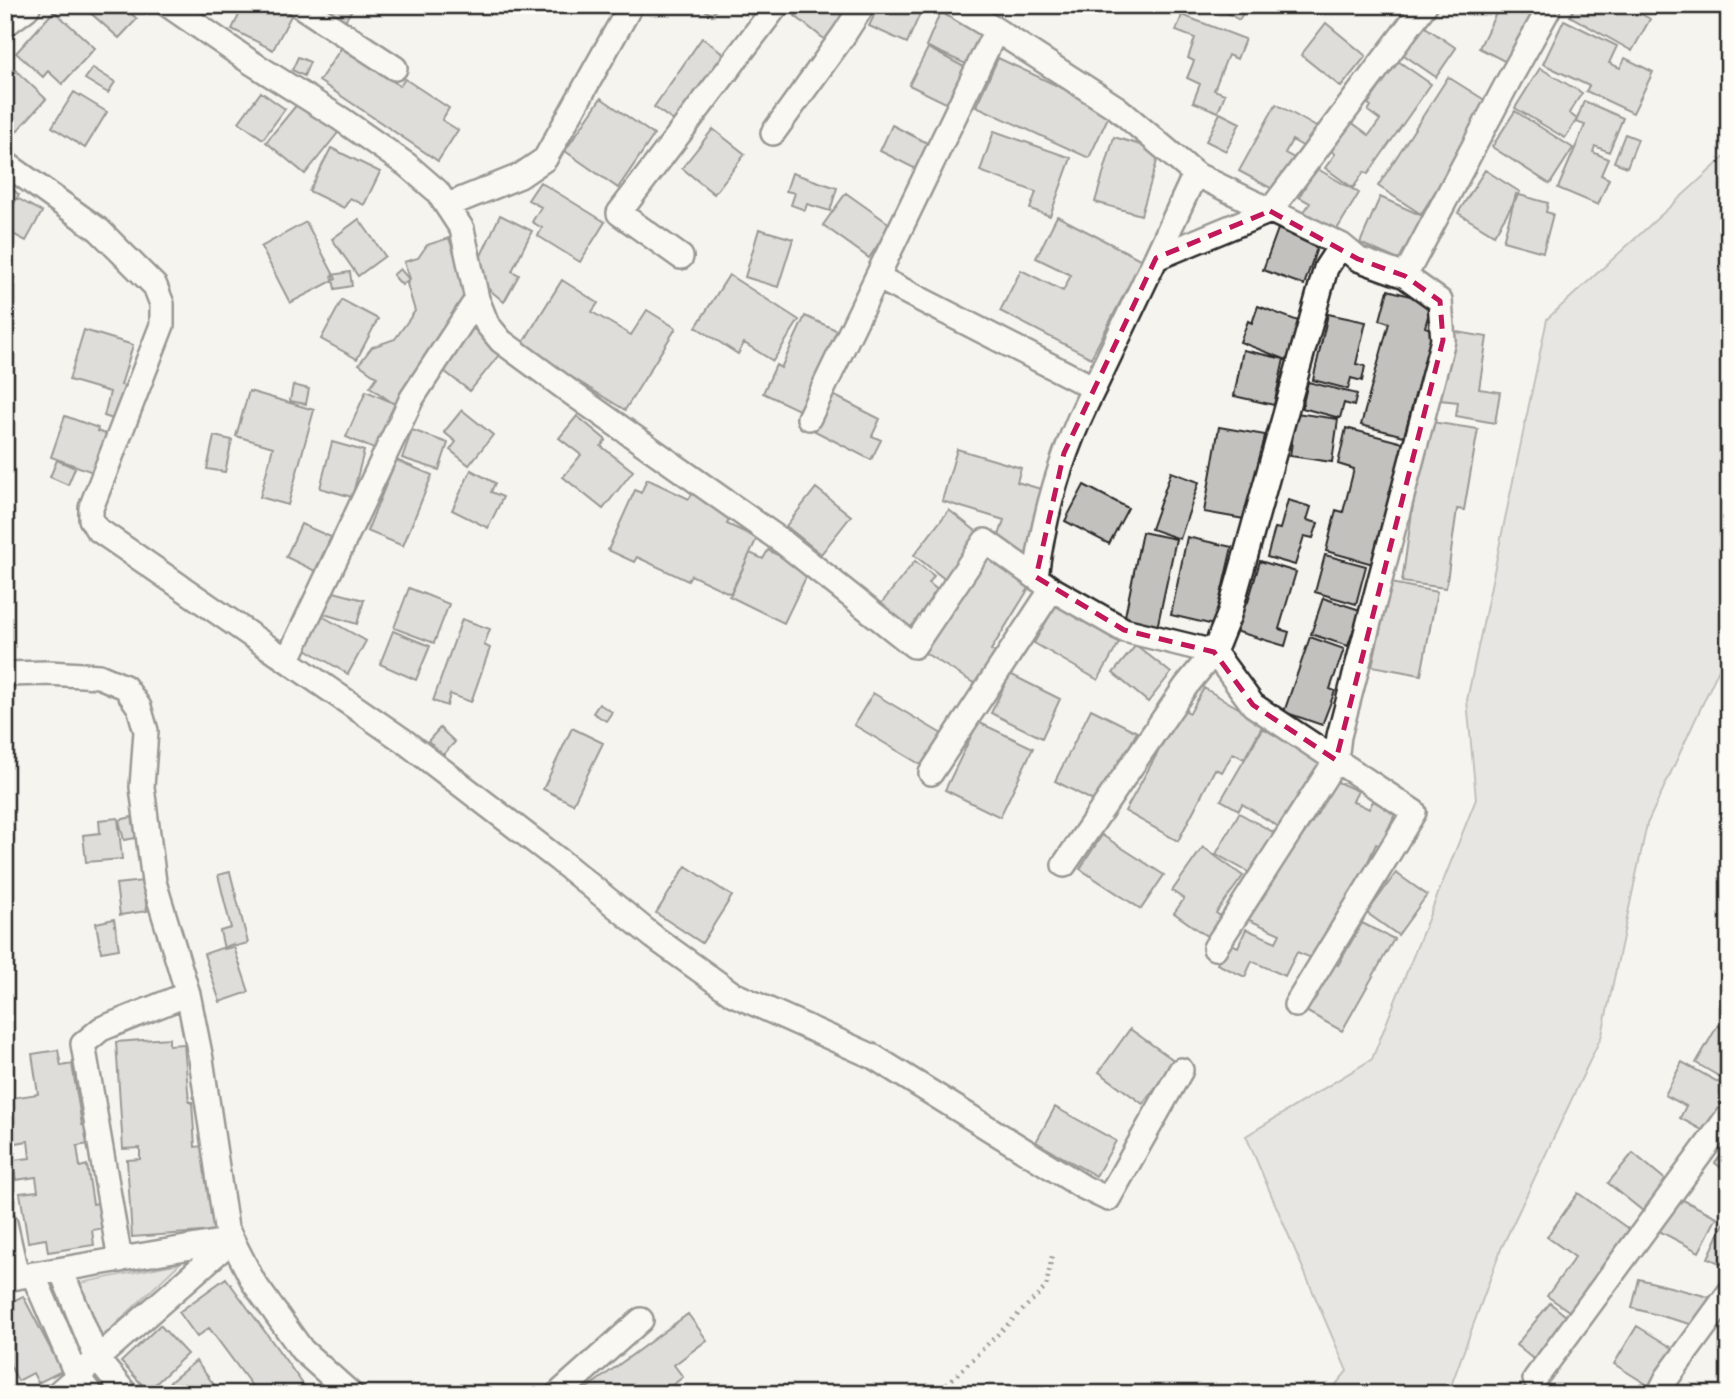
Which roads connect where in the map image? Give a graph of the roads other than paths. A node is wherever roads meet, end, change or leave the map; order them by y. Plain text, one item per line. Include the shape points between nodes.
1 (24, 5) edge
2 (168, 5) edge
3 (299, 5) edge
4 (631, 5) edge
5 (777, 5) edge
6 (863, 5) edge
7 (954, 5) edge
8 (1425, 5) edge
9 (1548, 5) edge
10 (5, 19) edge
11 (996, 30) junction
12 (395, 68) dead end
13 (773, 133) dead end
14 (5, 163) edge
15 (1195, 174) junction
16 (448, 205) junction
17 (1270, 211) junction
18 (1340, 245) junction
19 (681, 257) dead end
20 (1156, 258) junction
21 (1405, 276) junction
22 (877, 277) junction
23 (477, 299) junction
24 (1094, 388) junction
25 (809, 418) dead end
26 (1044, 583) junction
27 (1214, 652) junction
28 (288, 659) junction
29 (5, 674) edge
30 (1336, 760) junction
31 (931, 773) dead end
32 (1064, 865) dead end
33 (1215, 948) dead end
34 (188, 994) junction
35 (1296, 1004) dead end
36 (1181, 1070) dead end
37 (1729, 1115) edge
38 (5, 1223) edge
39 (232, 1240) junction
40 (120, 1260) junction
41 (61, 1270) junction
42 (18, 1277) edge
43 (1729, 1293) edge
44 (641, 1320) dead end
45 (97, 1359) junction
46 (1535, 1379) dead end
47 (84, 1385) edge
48 (57, 1394) edge
49 (126, 1394) edge
50 (351, 1394) edge
51 (558, 1394) edge
52 (1659, 1394) edge

1 - 10 street
2 - 16 street via 407,165
3 - 12 street
4 - 16 street via 545,159 520,176
5 - 19 street via 619,213
6 - 13 street
7 - 11 street
8 - 17 street
9 - 21 street
11 - 15 street via 1117,108
11 - 22 street
14 - 28 street via 99,230 161,297 162,325 91,508 93,522
15 - 17 street
15 - 20 street
16 - 23 street via 462,229
17 - 18 street
17 - 20 street
18 - 21 street via 1358,259
18 - 27 street via 1326,268 1229,615
20 - 24 street
21 - 30 street via 1440,301 1443,340
22 - 24 street
22 - 25 street
23 - 26 street via 487,324 501,341 783,542 914,646 985,541
23 - 28 street via 412,398
24 - 26 street via 1064,453 1039,552
26 - 27 street via 1124,630
26 - 31 street
27 - 30 street via 1253,705
27 - 32 street via 1186,685
28 - 36 street via 404,741 733,994 874,1057 1108,1199
29 - 34 street via 99,677 118,682 132,694 146,730 142,787 154,882
30 - 33 street
30 - 35 street via 1414,812
34 - 39 street via 226,1228
34 - 40 street via 101,1029 83,1044
37 - 46 street
38 - 42 street
39 - 40 street
39 - 45 street
39 - 50 street via 254,1283 303,1350
40 - 41 street
41 - 42 street
41 - 45 street
42 - 47 street
43 - 52 street
44 - 51 street
45 - 47 street
45 - 49 street
47 - 48 street

